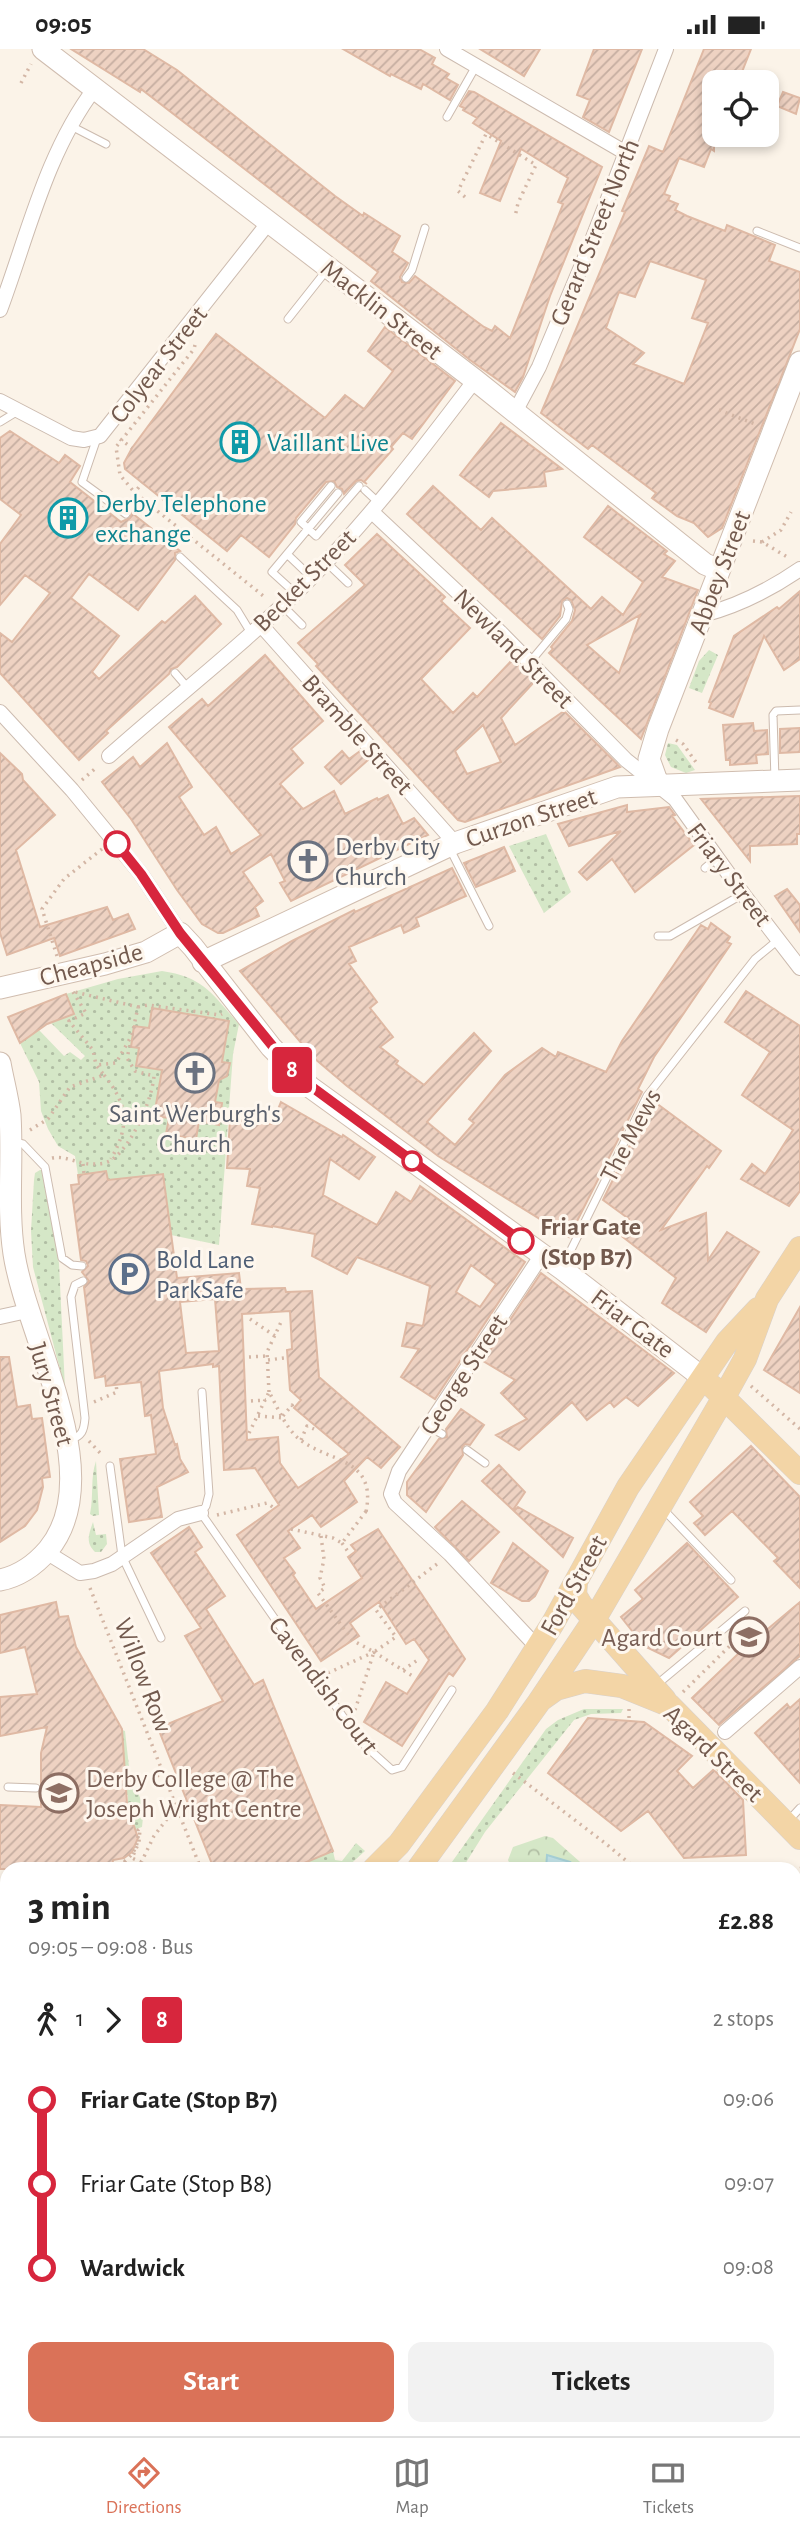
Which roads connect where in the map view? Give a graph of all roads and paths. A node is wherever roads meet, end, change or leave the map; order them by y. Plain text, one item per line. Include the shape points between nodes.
1 (43, 49) edge
2 (447, 49) edge
3 (666, 49) edge
4 (476, 66) junction
5 (95, 88) junction
6 (447, 117) dead end
7 (71, 126) junction
8 (106, 144) dead end
9 (626, 153) junction
10 (465, 197) dead end
11 (515, 217) dead end
12 (269, 222) junction
13 (425, 228) dead end
14 (757, 231) dead end
15 (800, 248) edge
16 (329, 268) junction
17 (406, 278) dead end
18 (5, 280) edge
19 (0, 310) edge
20 (288, 319) dead end
21 (800, 362) edge
22 (475, 380) junction
23 (0, 401) edge
24 (719, 410) dead end
25 (18, 411) junction
26 (515, 412) junction
27 (0, 422) edge
28 (773, 432) junction
29 (97, 437) junction
30 (132, 448) dead end
31 (142, 483) dead end
32 (331, 485) dead end
33 (135, 493) junction
34 (338, 493) dead end
35 (125, 504) dead end
36 (376, 507) junction
37 (791, 512) dead end
38 (126, 514) dead end
39 (309, 529) junction
40 (731, 539) junction
41 (762, 542) junction
42 (287, 554) junction
43 (180, 557) dead end
44 (325, 562) junction
45 (798, 566) edge
46 (719, 570) junction
47 (311, 577) junction
48 (348, 583) dead end
49 (295, 593) junction
50 (568, 604) dead end
51 (280, 607) junction
52 (703, 615) junction
53 (302, 625) dead end
54 (256, 629) junction
55 (530, 662) junction
56 (174, 673) dead end
57 (188, 688) junction
58 (800, 710) edge
59 (0, 712) edge
60 (658, 729) junction
61 (109, 756) joint
62 (800, 779) edge
63 (775, 781) junction
64 (657, 784) junction
65 (711, 784) junction
66 (72, 790) junction
67 (113, 839) junction
68 (452, 845) junction
69 (718, 858) junction
70 (705, 868) dead end
71 (743, 894) junction
72 (489, 926) dead end
73 (180, 933) junction
74 (658, 936) dead end
75 (779, 939) junction
76 (204, 962) junction
77 (800, 968) edge
78 (63, 972) junction
79 (0, 988) edge
80 (74, 992) junction
81 (235, 1002) junction
82 (138, 1007) junction
83 (132, 1035) junction
84 (0, 1063) edge
85 (96, 1065) junction
86 (104, 1075) junction
87 (10, 1142) junction
88 (40, 1161) junction
89 (110, 1161) junction
90 (83, 1164) junction
91 (84, 1174) dead end
92 (800, 1248) edge
93 (541, 1256) junction
94 (82, 1266) dead end
95 (562, 1269) junction
96 (83, 1281) dead end
97 (767, 1299) junction
98 (27, 1311) junction
99 (0, 1317) edge
100 (250, 1319) dead end
101 (282, 1320) dead end
102 (275, 1336) junction
103 (249, 1357) dead end
104 (268, 1358) junction
105 (284, 1358) dead end
106 (737, 1373) junction
107 (704, 1378) junction
108 (202, 1392) dead end
109 (269, 1392) junction
110 (724, 1397) junction
111 (266, 1399) junction
112 (251, 1401) dead end
113 (294, 1410) dead end
114 (258, 1416) junction
115 (283, 1417) junction
116 (428, 1426) junction
117 (314, 1429) dead end
118 (800, 1429) edge
119 (249, 1433) dead end
120 (442, 1434) dead end
121 (301, 1440) junction
122 (68, 1441) junction
123 (467, 1450) dead end
124 (485, 1463) dead end
125 (110, 1466) dead end
126 (800, 1473) edge
127 (391, 1494) junction
128 (662, 1507) junction
129 (274, 1509) dead end
130 (366, 1512) junction
131 (203, 1515) junction
132 (291, 1529) dead end
133 (321, 1536) junction
134 (342, 1543) junction
135 (46, 1552) junction
136 (349, 1553) dead end
137 (450, 1555) junction
138 (122, 1556) junction
139 (85, 1573) junction
140 (5, 1579) edge
141 (731, 1580) dead end
142 (576, 1582) junction
143 (744, 1611) dead end
144 (594, 1621) junction
145 (755, 1621) dead end
146 (161, 1638) dead end
147 (538, 1648) junction
148 (374, 1652) junction
149 (419, 1659) dead end
150 (800, 1667) edge
151 (403, 1670) junction
152 (414, 1677) dead end
153 (315, 1679) junction
154 (654, 1686) junction
155 (452, 1690) dead end
156 (539, 1702) junction
157 (669, 1705) junction
158 (629, 1707) dead end
159 (629, 1721) dead end
160 (349, 1727) junction
161 (718, 1739) junction
162 (509, 1769) dead end
163 (162, 1775) junction
164 (109, 1785) dead end
165 (8, 1787) dead end
166 (36, 1788) dead end
167 (176, 1807) junction
168 (795, 1823) edge
169 (142, 1844) dead end
170 (149, 1846) junction
171 (125, 1862) edge
172 (141, 1862) joint
173 (198, 1862) edge
174 (381, 1862) edge
175 (423, 1862) edge
176 (628, 1862) edge

1 - 5 street, Macklin Street
2 - 4 street
3 - 9 street, Gerard Street North
4 - 6 lane
4 - 9 street
5 - 7 street
5 - 12 street, Macklin Street
7 - 8 lane
7 - 18 street
9 - 26 street, Gerard Street North via 539,367
10 - 11 path via 458,191 486,134 536,166
12 - 16 street, Macklin Street
12 - 29 street, Colyear Street
13 - 17 lane
14 - 15 lane
16 - 20 lane
16 - 22 street, Macklin Street
18 - 19 street
21 - 28 street, Abbey Street
22 - 26 street, Macklin Street
22 - 36 street, Becket Street
23 - 25 street, Colyear Street
24 - 28 path
25 - 27 lane
25 - 29 street, Colyear Street via 71,438
26 - 46 street, Macklin Street via 596,481
28 - 40 street, Abbey Street
29 - 38 lane via 82,482
30 - 33 path via 121,440 116,447 120,475
31 - 33 path
32 - 39 lane via 301,522
33 - 35 path
33 - 51 path
34 - 39 lane
36 - 39 lane via 362,488 316,536
36 - 44 street, Becket Street
36 - 55 street, Newland Street
37 - 41 path via 781,530
39 - 42 lane
40 - 41 path
40 - 46 street, Abbey Street
41 - 45 path
42 - 47 lane
42 - 49 lane via 272,572
43 - 54 lane
44 - 47 street, Becket Street
44 - 48 lane
45 - 52 street via 783,581
46 - 52 street, Abbey Street
47 - 49 street, Becket Street
49 - 51 street, Becket Street
50 - 55 lane via 566,619
51 - 53 lane
51 - 54 street, Becket Street
52 - 60 street, Abbey Street
54 - 57 street, Becket Street
54 - 68 street, Bramble Street
55 - 64 street, Newland Street via 626,760
56 - 57 lane
57 - 61 street, Becket Street
58 - 63 lane via 773,715
59 - 66 street
60 - 64 street, Abbey Street via 649,759
60 - 65 path via 683,744
61 - 66 path
62 - 63 street, Curzon Street
63 - 65 street, Curzon Street
64 - 65 street, Curzon Street
64 - 68 street, Curzon Street via 617,787
64 - 69 street, Friary Street via 675,799
66 - 67 street
67 - 73 street
67 - 78 path via 64,879 41,909
68 - 72 lane
68 - 76 street, Curzon Street
69 - 70 lane
69 - 71 street, Friary Street
71 - 74 lane via 670,936
71 - 75 street, Friary Street
73 - 76 street, Friar Gate
73 - 78 street, Cheapside via 146,952
75 - 77 street, Friary Street
75 - 95 lane, The Mews via 755,959 647,1096
76 - 81 street, Friar Gate
78 - 79 street, Cheapside
78 - 80 path
80 - 82 path
80 - 85 path via 86,1013 69,1021 93,1050
81 - 82 path via 220,1015
81 - 93 street, Friar Gate via 310,1087
82 - 83 path
83 - 85 path via 116,1063
83 - 89 path via 127,1058 135,1071 153,1076 152,1093 131,1137
84 - 87 street, Jury Street via 10,1112
85 - 86 path
86 - 87 path via 70,1087 48,1119
86 - 89 path via 124,1108 121,1141
87 - 88 lane via 23,1144
87 - 98 street, Jury Street via 13,1248
88 - 90 path via 61,1156
88 - 94 lane via 45,1167 62,1258
89 - 90 path
90 - 91 path
92 - 97 main road
93 - 95 street, Friar Gate
93 - 116 street, George Street
95 - 107 street, Friar Gate
96 - 122 lane via 75,1285 71,1297 84,1430
97 - 106 main road, Ford Street
97 - 107 main road, Ford Street via 727,1342
98 - 99 street
98 - 122 street, Jury Street
100 - 102 path
101 - 102 path
102 - 104 path
103 - 104 path
104 - 105 path
104 - 109 path
106 - 110 main road, Ford Street
106 - 118 path
107 - 110 main road, Friar Gate
107 - 142 main road, Ford Street via 628,1487
108 - 131 lane via 209,1495
109 - 111 path
109 - 115 path
110 - 126 main road, Friar Gate
110 - 128 main road, Ford Street
111 - 112 path
111 - 114 path
113 - 115 path via 292,1405
114 - 115 path
114 - 119 path
115 - 121 path
116 - 120 lane
116 - 127 street, George Street
117 - 121 path via 307,1426
121 - 130 path via 335,1456 363,1478
122 - 135 street, Jury Street via 66,1518
123 - 124 lane
125 - 138 lane
127 - 130 path via 372,1497
127 - 137 street
128 - 141 lane
128 - 144 main road, Ford Street
129 - 131 path via 267,1503
130 - 134 path
131 - 138 street via 178,1519
131 - 153 lane, Cavendish Court
132 - 133 path
133 - 134 path
133 - 148 path via 324,1559 320,1578 325,1588 318,1593 352,1640
134 - 136 path
135 - 139 street
135 - 140 street, Jury Street via 30,1568
137 - 147 street
137 - 148 path via 376,1610 396,1637
138 - 139 street
138 - 146 lane
139 - 163 path, Willow Row
142 - 144 main road via 575,1595
142 - 147 main road, Ford Street
143 - 154 lane
144 - 154 main road
144 - 156 main road, Ford Street
145 - 157 path
147 - 174 main road, Ford Street via 413,1827
148 - 151 path
148 - 153 path
148 - 160 path
149 - 151 path
150 - 161 street
151 - 152 path
153 - 160 lane, Cavendish Court
154 - 157 main road
155 - 160 lane, Cavendish Court via 402,1767 392,1770
156 - 157 main road, Agard Street via 556,1689 585,1681 634,1689
156 - 175 main road, Ford Street
157 - 161 main road, Agard Street
158 - 159 path
161 - 168 main road, Agard Street
162 - 176 path
163 - 164 path
163 - 167 path, Willow Row
165 - 166 lane
167 - 170 path
167 - 173 path, Willow Row
169 - 170 path
170 - 172 path
171 - 172 path via 133,1853 140,1829 141,1838 132,1858

